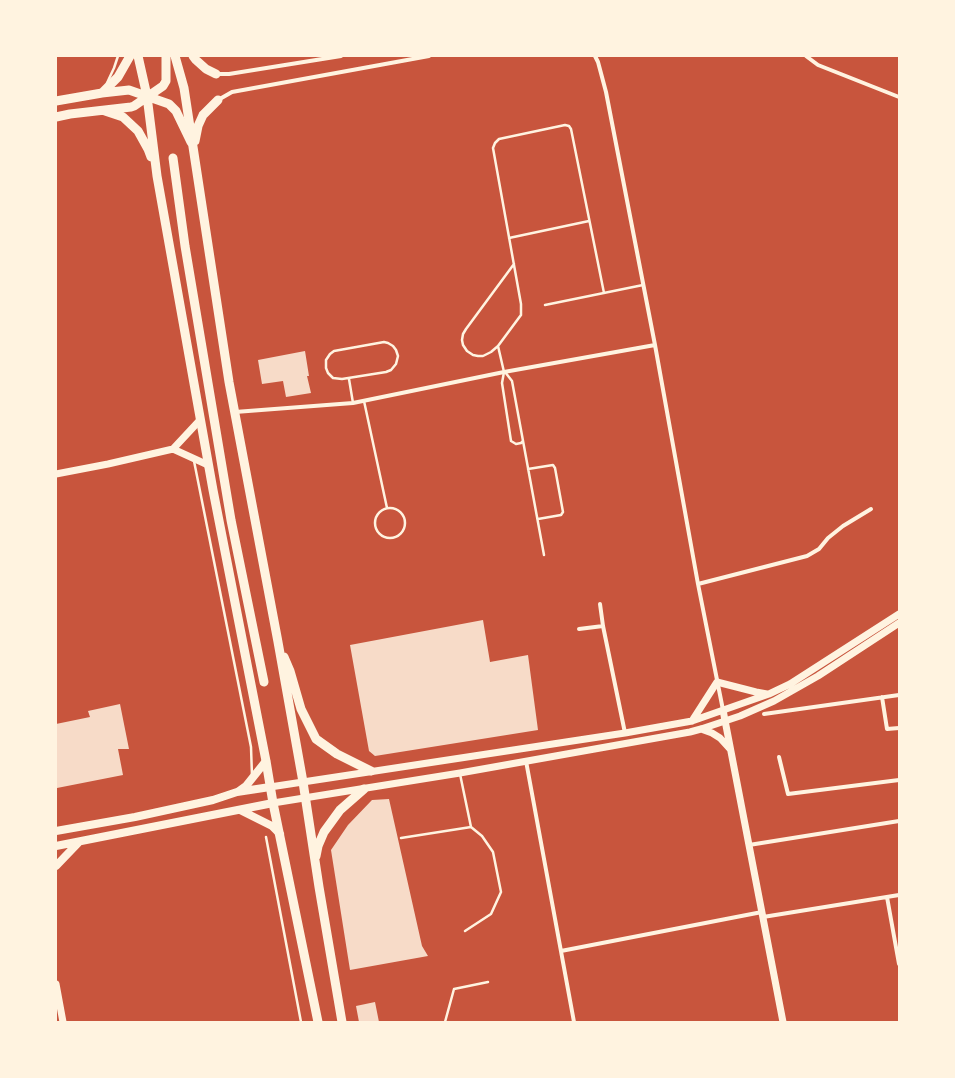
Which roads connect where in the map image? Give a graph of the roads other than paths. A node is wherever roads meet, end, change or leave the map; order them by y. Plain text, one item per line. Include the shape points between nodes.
1 (118, 56) edge
2 (130, 56) edge
3 (138, 56) edge
4 (166, 56) edge
5 (175, 56) edge
6 (193, 56) edge
7 (341, 56) edge
8 (429, 56) edge
9 (595, 56) edge
10 (600, 56) edge
11 (806, 56) edge
12 (598, 62) junction
13 (216, 74) joint
14 (102, 93) junction
15 (148, 96) junction
16 (899, 97) edge
17 (218, 100) joint
18 (56, 102) edge
19 (102, 110) junction
20 (56, 117) edge
21 (194, 147) junction
22 (173, 158) dead end
23 (157, 176) junction
24 (590, 221) junction
25 (509, 238) junction
26 (514, 264) junction
27 (643, 285) junction
28 (604, 293) junction
29 (545, 305) dead end
30 (498, 346) junction
31 (655, 346) junction
32 (504, 372) junction
33 (349, 379) junction
34 (364, 401) junction
35 (353, 403) junction
36 (236, 412) junction
37 (200, 420) junction
38 (523, 440) junction
39 (173, 449) junction
40 (194, 458) junction
41 (208, 465) junction
42 (528, 469) junction
43 (56, 474) edge
44 (387, 508) junction
45 (871, 509) dead end
46 (538, 520) junction
47 (544, 555) dead end
48 (698, 584) junction
49 (600, 604) dead end
50 (899, 614) edge
51 (899, 623) edge
52 (603, 626) junction
53 (579, 629) dead end
54 (278, 642) junction
55 (264, 682) dead end
56 (717, 682) junction
57 (770, 694) junction
58 (899, 694) edge
59 (882, 697) junction
60 (723, 710) junction
61 (764, 714) dead end
62 (692, 721) junction
63 (725, 721) junction
64 (899, 728) edge
65 (701, 729) junction
66 (625, 733) junction
67 (730, 749) junction
68 (779, 757) dead end
69 (266, 761) junction
70 (526, 762) junction
71 (371, 771) junction
72 (460, 773) junction
73 (252, 780) junction
74 (899, 780) edge
75 (303, 782) junction
76 (270, 787) junction
77 (364, 789) junction
78 (237, 792) junction
79 (305, 798) junction
80 (273, 803) junction
81 (240, 810) junction
82 (899, 821) edge
83 (471, 827) junction
84 (56, 831) edge
85 (280, 834) junction
86 (266, 836) dead end
87 (401, 838) dead end
88 (79, 842) junction
89 (749, 845) junction
90 (56, 846) edge
91 (315, 862) junction
92 (56, 866) edge
93 (899, 895) edge
94 (887, 897) junction
95 (762, 915) junction
96 (465, 931) dead end
97 (561, 951) junction
98 (899, 964) edge
99 (488, 982) dead end
100 (56, 984) edge
101 (63, 1022) edge
102 (301, 1022) edge
103 (318, 1022) edge
104 (342, 1022) edge
105 (445, 1022) edge
106 (574, 1022) edge
107 (783, 1022) edge

1 - 14 lane
2 - 14 main road via 118,77
3 - 15 main road
4 - 15 main road via 166,81
5 - 21 main road via 184,88
6 - 13 main road via 206,69
7 - 13 street
8 - 17 street via 232,92
9 - 12 street
10 - 12 street
11 - 16 street via 818,65
12 - 27 street
14 - 15 main road via 129,90
14 - 18 main road
15 - 19 main road via 131,107
15 - 21 main road via 169,104 176,111
15 - 23 main road
17 - 21 main road via 203,115
19 - 20 main road
19 - 23 main road via 124,117 138,131 148,149
21 - 36 main road via 229,382
22 - 55 main road via 185,246 231,520
23 - 37 main road
24 - 25 lane
24 - 25 lane via 571,129 565,124 499,139 495,143
24 - 28 lane
25 - 26 lane
26 - 30 lane via 521,304 520,315
26 - 30 lane via 463,334 463,345 473,355 483,356
27 - 28 lane
27 - 31 street
28 - 29 lane
30 - 32 lane
31 - 32 street
31 - 48 street
32 - 34 street
32 - 38 lane via 512,381
32 - 38 lane via 502,384 511,441 516,444
33 - 33 lane via 391,370 398,359 396,350 384,342 330,354 326,360 328,373 333,378
33 - 35 lane
34 - 35 street
34 - 44 lane
35 - 36 street
36 - 54 main road
37 - 39 street
37 - 41 main road
38 - 42 lane
39 - 40 street
39 - 43 street
40 - 41 street
40 - 73 lane via 251,747
41 - 69 main road
42 - 46 lane
42 - 46 lane via 553,465 555,468 563,512 561,515
44 - 44 lane via 399,512 405,523 404,529 395,537 382,537 375,527 377,515
45 - 48 street via 843,526 819,549 807,556
46 - 47 lane
48 - 56 street
49 - 52 street
50 - 57 street via 798,679
51 - 63 street via 818,676 774,701
52 - 53 street
52 - 66 street
54 - 71 main road via 301,709 316,738 337,754
54 - 75 main road
56 - 57 street
56 - 60 street
56 - 62 street
57 - 60 street
58 - 59 street
59 - 61 street
59 - 64 street via 887,729
60 - 62 street
60 - 63 street
62 - 66 street
63 - 65 street
63 - 67 street
65 - 67 street via 720,738
65 - 70 street
66 - 71 street
67 - 89 street
68 - 74 street via 788,794
69 - 73 main road
69 - 76 main road
70 - 72 street
70 - 97 street
71 - 75 street
72 - 77 street
72 - 83 lane
73 - 78 main road
75 - 76 street
75 - 79 main road
76 - 78 main road
76 - 80 main road
77 - 79 street
77 - 91 main road via 340,810 324,832
78 - 84 main road via 213,800
79 - 80 street
79 - 91 main road
80 - 81 main road
80 - 85 main road
81 - 85 main road via 272,826
81 - 88 main road
82 - 89 street
83 - 87 lane
83 - 96 lane via 482,836 493,852 501,892 491,914
85 - 103 main road
86 - 102 lane
88 - 90 main road
88 - 92 main road
89 - 95 street
91 - 104 main road
93 - 94 street
94 - 95 street
94 - 98 street
95 - 97 street
95 - 107 street
97 - 106 street
99 - 105 lane via 454,989
100 - 101 street

